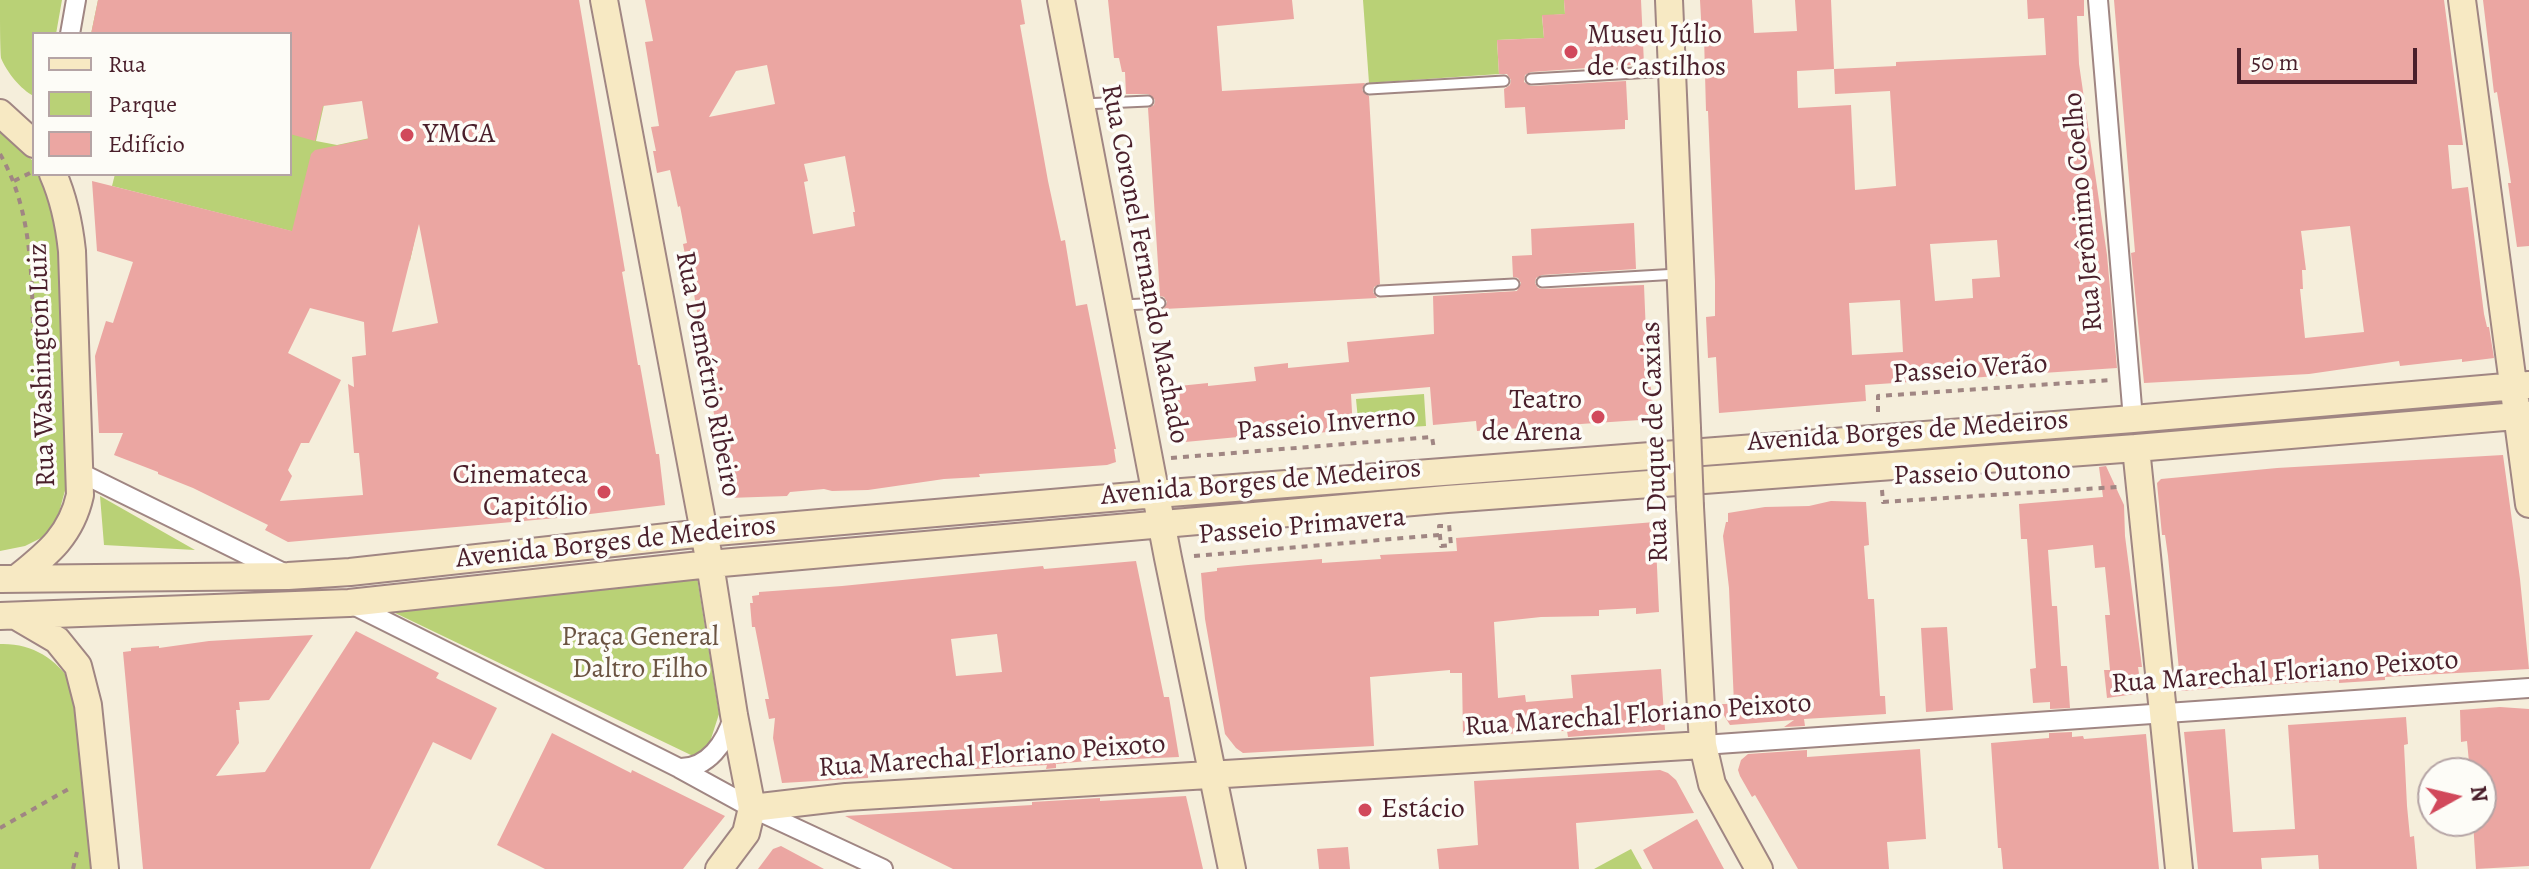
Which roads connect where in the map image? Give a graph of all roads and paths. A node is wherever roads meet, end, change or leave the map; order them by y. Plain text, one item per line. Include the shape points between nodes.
1 (76, 0) edge
2 (604, 0) edge
3 (1061, 0) edge
4 (1669, 0) edge
5 (2098, 0) edge
6 (2462, 0) edge
7 (70, 32) edge
8 (1672, 71) junction
9 (1531, 79) dead end
10 (1504, 81) dead end
11 (1369, 89) dead end
12 (1148, 101) dead end
13 (1080, 105) junction
14 (0, 113) edge
15 (32, 142) edge
16 (0, 154) edge
17 (32, 172) edge
18 (54, 176) edge
19 (14, 181) junction
20 (1682, 273) junction
21 (1542, 282) dead end
22 (1514, 284) dead end
23 (1380, 291) dead end
24 (1160, 303) dead end
25 (1118, 305) junction
26 (33, 332) dead end
27 (2130, 379) junction
28 (2522, 386) edge
29 (1864, 414) dead end
30 (2524, 416) edge
31 (2133, 419) junction
32 (1449, 448) dead end
33 (2136, 448) junction
34 (1149, 460) junction
35 (81, 473) junction
36 (2140, 486) junction
37 (1882, 490) dead end
38 (1156, 494) junction
39 (1447, 499) junction
40 (2529, 504) edge
41 (1161, 524) junction
42 (704, 533) junction
43 (1168, 558) junction
44 (710, 564) junction
45 (288, 576) junction
46 (8, 579) edge
47 (349, 603) junction
48 (8, 616) edge
49 (2529, 688) edge
50 (2162, 714) junction
51 (734, 715) junction
52 (1703, 745) junction
53 (679, 768) junction
54 (96, 775) junction
55 (1212, 775) junction
56 (752, 808) junction
57 (0, 828) edge
58 (105, 869) edge
59 (719, 869) edge
60 (883, 869) edge
61 (1232, 869) edge
62 (1759, 869) edge
63 (2179, 869) edge

1 - 7 street
2 - 42 main road, Rua Demétrio Ribeiro
3 - 13 main road, Rua Coronel Fernando Machado
4 - 8 main road, Rua Duque de Caxias
5 - 27 street, Rua Jerônimo Coelho
6 - 28 main road
8 - 9 lane
8 - 20 main road, Rua Duque de Caxias
10 - 11 lane
12 - 13 lane
13 - 25 main road, Rua Coronel Fernando Machado
14 - 15 main road
16 - 19 path
17 - 19 path
18 - 35 main road, Rua Washington Luiz via 69,224
19 - 26 path via 28,244
20 - 21 lane
20 - 52 main road, Rua Duque de Caxias, bridge
22 - 23 lane
24 - 25 lane
25 - 34 main road, Rua Coronel Fernando Machado
27 - 29 path, Passeio Verão via 1878,396 1879,412
27 - 31 street, Rua Jerônimo Coelho
28 - 30 main road
28 - 31 main road, Avenida Borges de Medeiros
30 - 33 main road, Avenida Borges de Medeiros
30 - 40 main road
31 - 38 main road, Avenida Borges de Medeiros
32 - 34 path, Passeio Inverno via 1433,449 1432,437
33 - 36 main road
33 - 39 main road, Avenida Borges de Medeiros
34 - 38 main road, Rua Coronel Fernando Machado
35 - 45 street
35 - 46 main road, Rua Washington Luiz via 70,525 49,553
36 - 37 path, Passeio Outono via 1883,502
36 - 50 main road
38 - 41 main road, Rua Coronel Fernando Machado
38 - 42 main road, Avenida Borges de Medeiros
39 - 41 main road, Avenida Borges de Medeiros
39 - 43 path, Passeio Primavera via 1451,545 1441,546 1439,535
41 - 43 main road, Rua Coronel Fernando Machado
41 - 44 main road, Avenida Borges de Medeiros
42 - 44 main road, Rua Demétrio Ribeiro
42 - 45 main road, Avenida Borges de Medeiros
43 - 55 main road, Rua Coronel Fernando Machado
44 - 47 main road, Avenida Borges de Medeiros
44 - 51 main road, Rua Demétrio Ribeiro
45 - 46 main road, Avenida Borges de Medeiros
47 - 48 main road, Avenida Borges de Medeiros
47 - 53 street
48 - 54 main road via 57,640 78,666
49 - 50 street, Rua Marechal Floriano Peixoto
50 - 52 street, Rua Marechal Floriano Peixoto
50 - 63 main road
51 - 53 street via 707,759
51 - 56 main road, Rua Demétrio Ribeiro
52 - 55 main road, Rua Marechal Floriano Peixoto
52 - 62 main road, Rua Duque de Caxias via 1712,784
53 - 56 street
54 - 57 path
54 - 58 main road
55 - 56 main road, Rua Marechal Floriano Peixoto via 846,797
55 - 61 main road, Rua Coronel Fernando Machado
56 - 59 main road via 746,833
56 - 60 street

